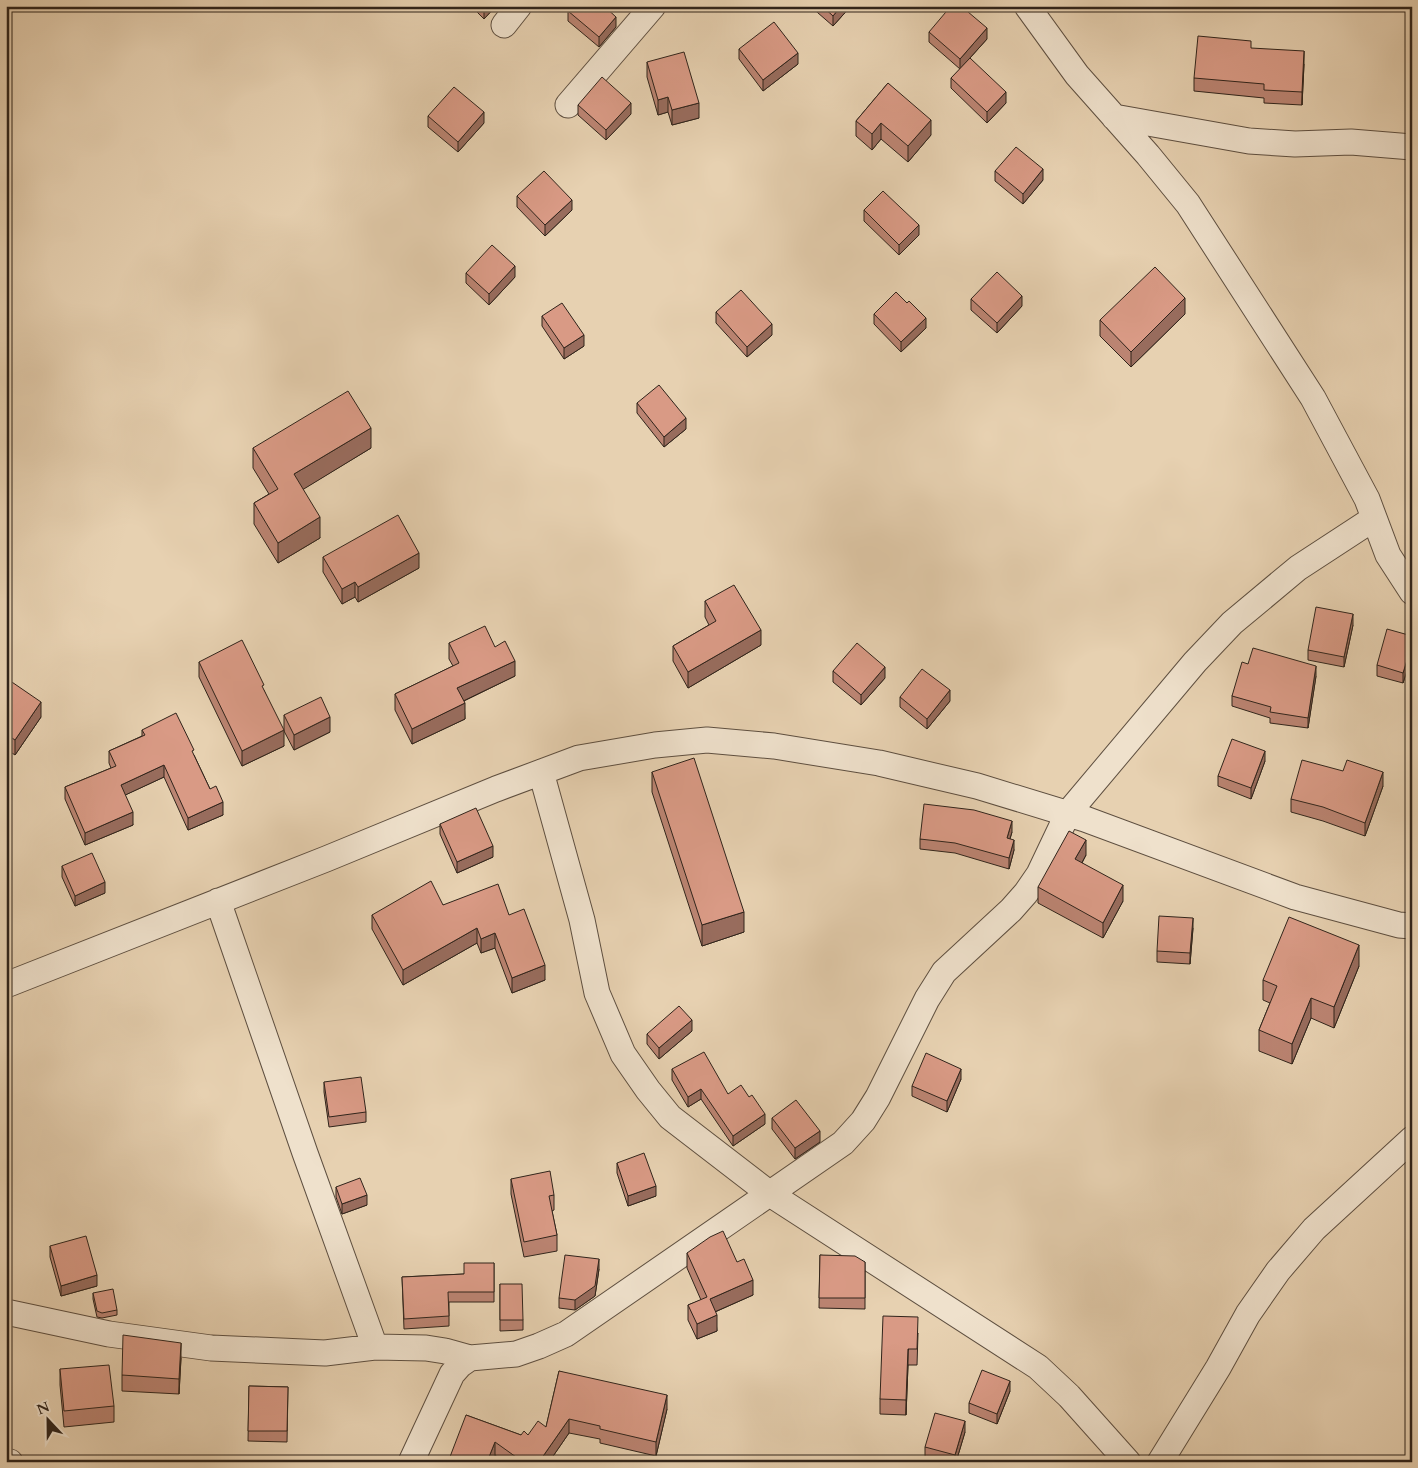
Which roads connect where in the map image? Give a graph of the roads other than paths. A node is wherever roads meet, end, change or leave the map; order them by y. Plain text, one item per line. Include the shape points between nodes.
1 (653, 6) edge
2 (1028, 6) edge
3 (568, 105) dead end
4 (1114, 117) junction
5 (1412, 147) edge
6 (1373, 519) junction
7 (1412, 592) edge
8 (542, 772) junction
9 (1068, 813) junction
10 (218, 901) junction
11 (1412, 926) edge
12 (6, 985) edge
13 (1412, 1139) edge
14 (770, 1194) junction
15 (6, 1312) edge
16 (375, 1347) junction
17 (470, 1358) junction
18 (410, 1462) edge
19 (1128, 1462) edge
20 (1160, 1462) edge

1 - 3 street
2 - 4 street via 1077,74
4 - 5 street via 1249,141 1295,144 1351,142
4 - 6 street via 1188,204 1245,292 1313,398 1352,468
6 - 7 street via 1388,555
6 - 9 street via 1298,568 1232,623 1195,662
8 - 9 street via 580,758 707,740 774,746 879,763 977,786
8 - 10 street
8 - 14 street via 582,920 597,993 623,1054 670,1117
9 - 11 street via 1295,896
9 - 14 street via 1039,874 1026,893 944,972 863,1120 843,1143
10 - 12 street
10 - 16 street
13 - 20 street via 1314,1229 1278,1271 1248,1314
14 - 17 street via 566,1334 516,1354
14 - 19 street via 1038,1368 1069,1396
15 - 16 street via 109,1334 211,1348 325,1353
16 - 17 street via 426,1348
17 - 18 street via 452,1374

